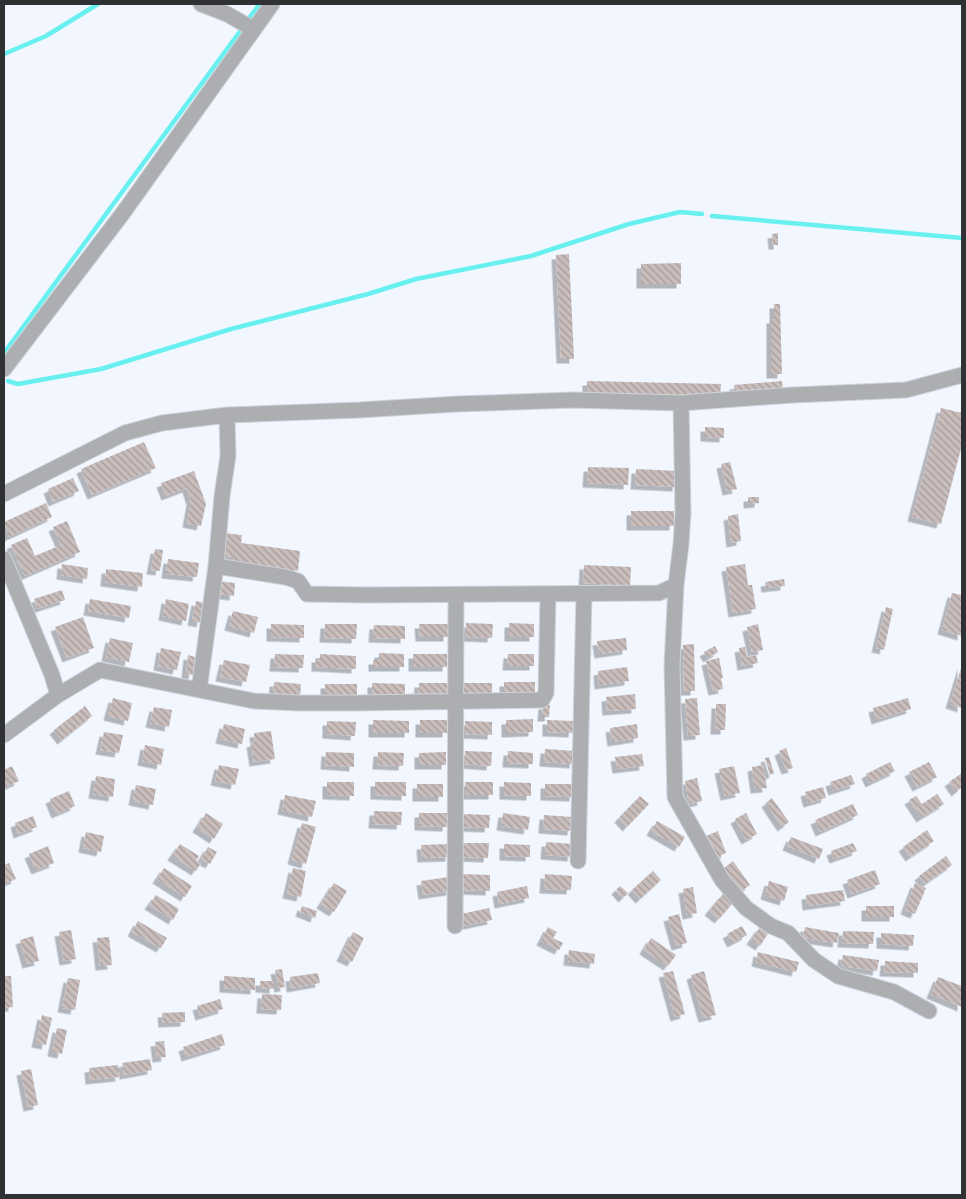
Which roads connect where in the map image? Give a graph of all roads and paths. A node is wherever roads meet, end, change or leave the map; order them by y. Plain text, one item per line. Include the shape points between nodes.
1 (201, 4) edge
2 (272, 4) edge
3 (253, 28) junction
4 (4, 369) edge
5 (962, 375) edge
6 (680, 403) junction
7 (227, 415) junction
8 (4, 494) edge
9 (4, 559) edge
10 (216, 566) junction
11 (676, 585) junction
12 (548, 594) junction
13 (584, 594) junction
14 (456, 595) junction
15 (199, 690) junction
16 (58, 695) junction
17 (456, 701) junction
18 (4, 735) edge
19 (578, 861) dead end
20 (455, 926) dead end
21 (929, 1011) dead end

1 - 3 street
2 - 3 street
3 - 4 street via 123,213
5 - 6 street via 906,390
6 - 7 street via 573,400
6 - 11 street via 683,513
7 - 8 street via 162,422 125,433
7 - 10 street via 228,456
9 - 16 street
10 - 14 street via 285,577 298,582 307,594
10 - 15 street
11 - 13 street via 659,594
11 - 21 street via 672,664 675,797 722,880 746,908 771,926 788,933 814,960 838,976 894,992
12 - 13 street
12 - 14 street
12 - 17 street via 546,693 542,700
13 - 19 street
14 - 17 street
15 - 16 street via 100,670
15 - 17 street via 254,700 299,703
16 - 18 street
17 - 20 street

